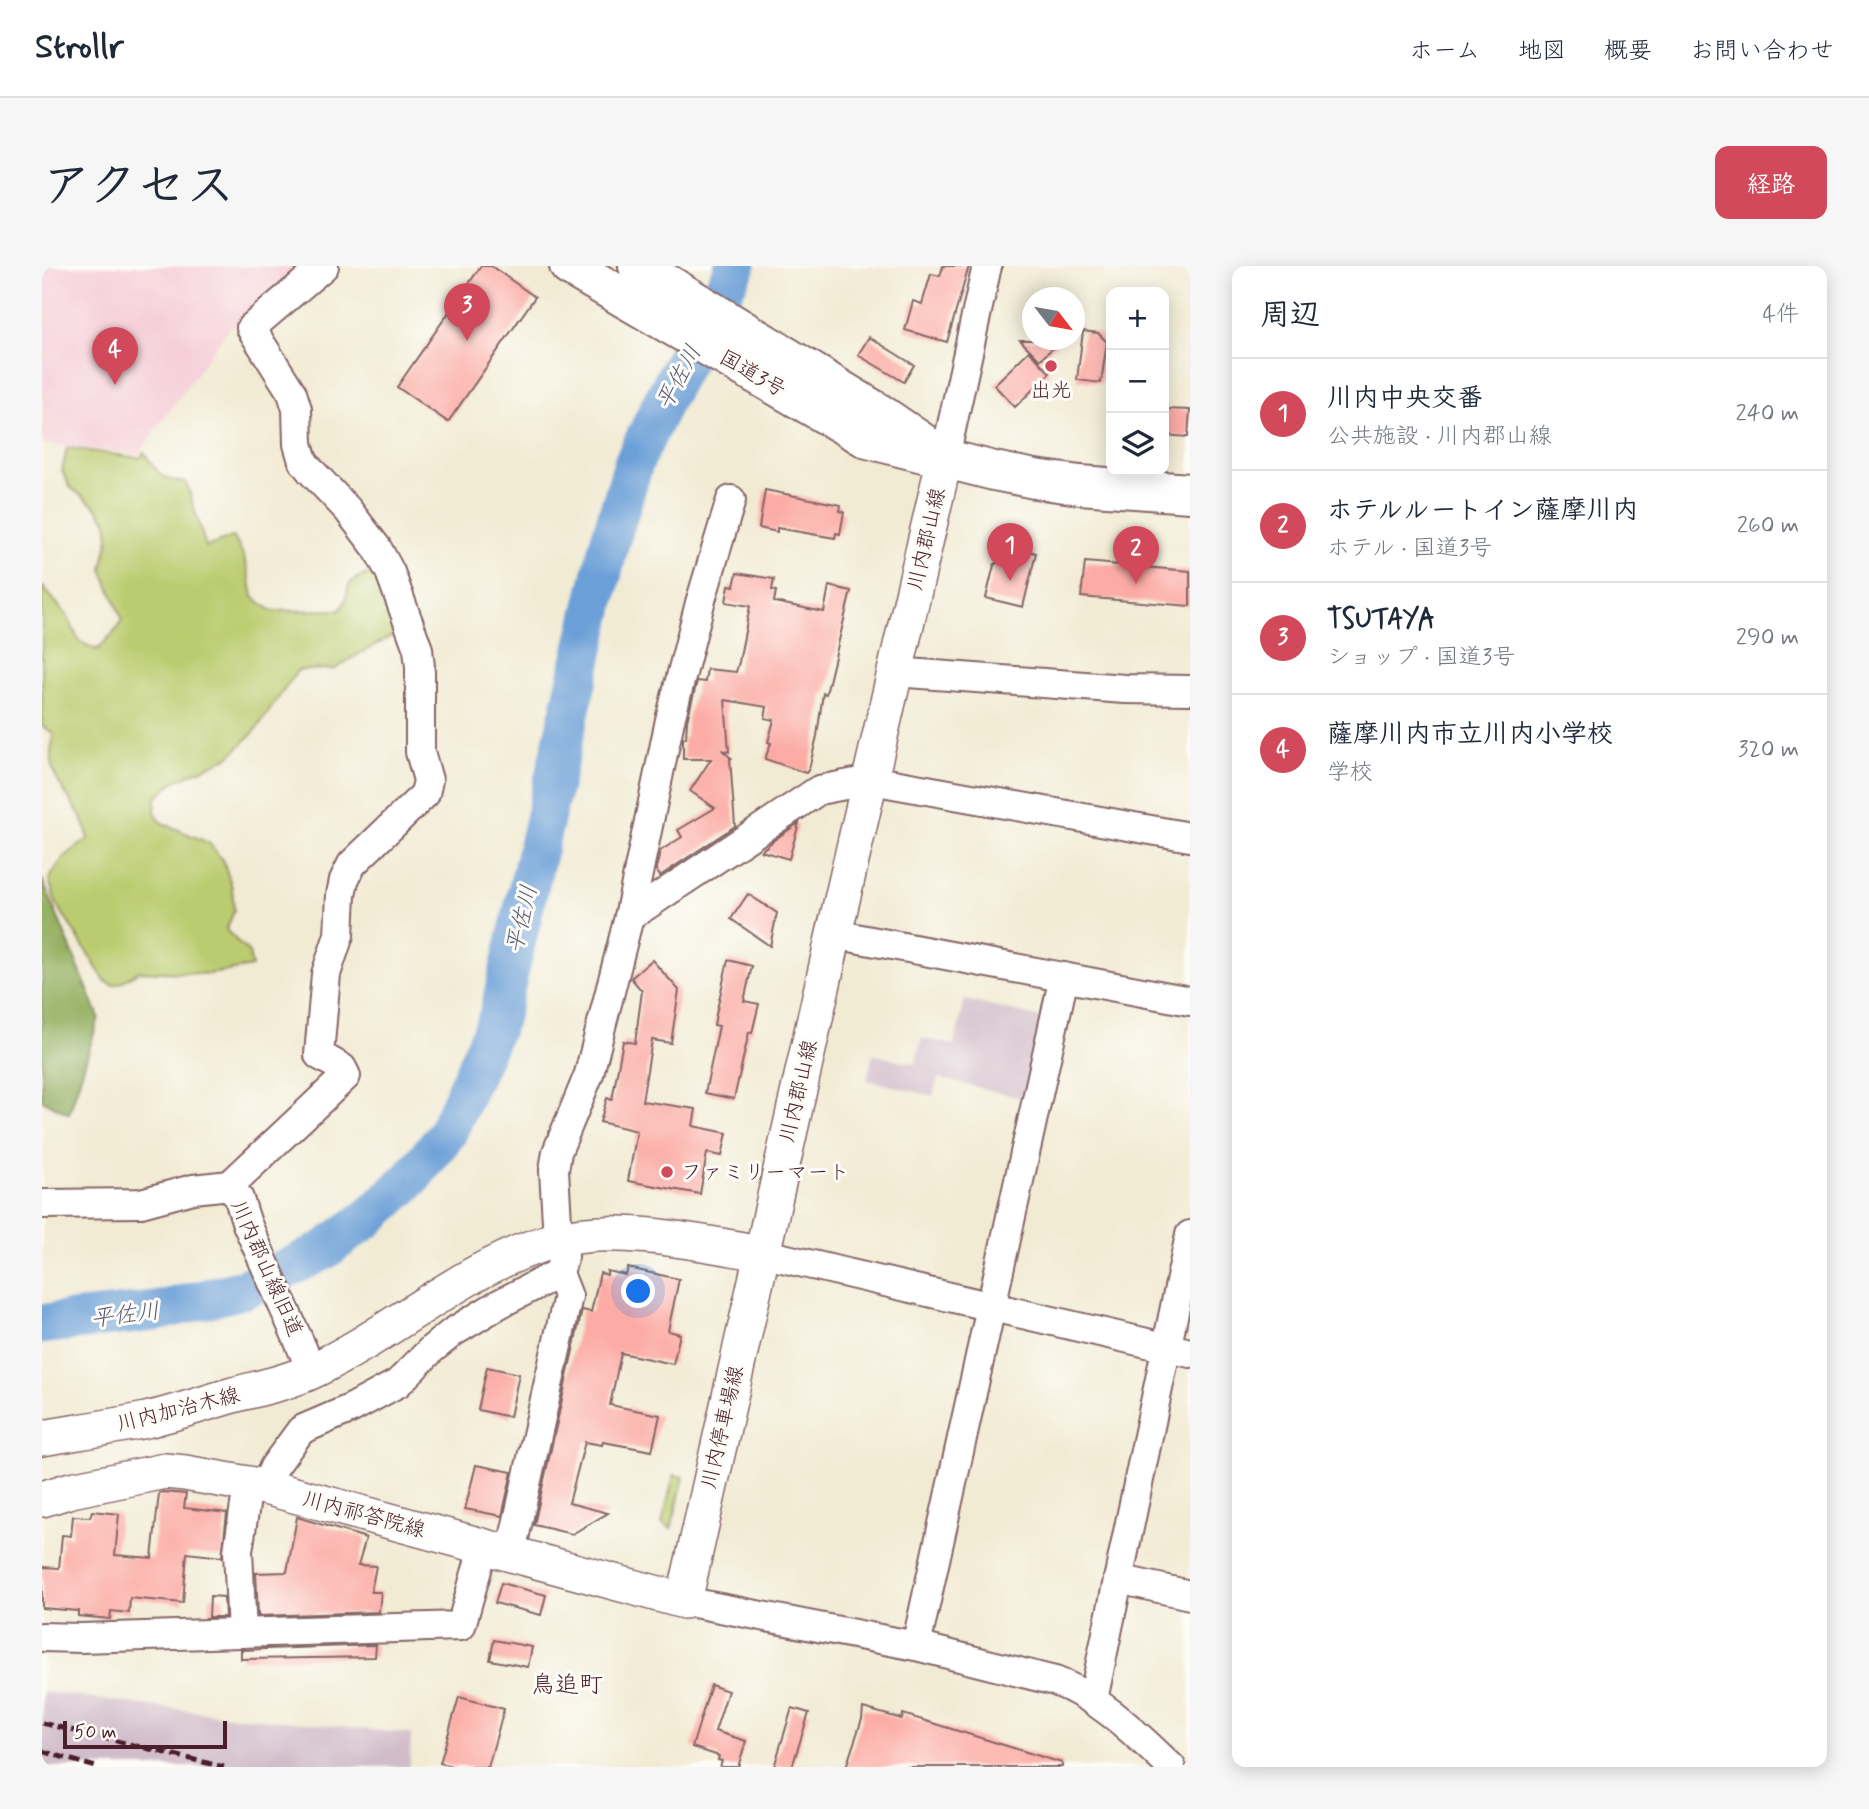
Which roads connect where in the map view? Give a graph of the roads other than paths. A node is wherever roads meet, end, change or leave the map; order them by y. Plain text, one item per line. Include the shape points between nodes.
1 (324, 266) edge
2 (569, 266) edge
3 (987, 266) edge
4 (644, 269) edge
5 (946, 457) junction
6 (1190, 493) edge
7 (731, 500) dead end
8 (895, 672) junction
9 (1190, 690) edge
10 (871, 780) junction
11 (1190, 837) edge
12 (629, 917) junction
13 (834, 934) junction
14 (1064, 977) junction
15 (1190, 1001) edge
16 (230, 1185) junction
17 (42, 1204) edge
18 (1190, 1235) edge
19 (562, 1250) junction
20 (761, 1253) junction
21 (990, 1307) junction
22 (1178, 1350) edge
23 (312, 1371) junction
24 (42, 1438) edge
25 (257, 1486) junction
26 (42, 1499) edge
27 (497, 1549) junction
28 (1118, 1579) junction
29 (1190, 1595) edge
30 (684, 1601) junction
31 (242, 1633) junction
32 (42, 1637) edge
33 (915, 1646) junction
34 (1093, 1700) junction
35 (1171, 1767) edge

1 - 16 street via 251,328 292,393 303,461 348,510 390,572 418,649 420,752 428,780 425,794 352,863 344,880 339,935 326,974 319,1055 342,1068 346,1076
2 - 5 highway, 国道3号 via 868,439
3 - 5 street
4 - 5 highway, 国道3号
5 - 6 highway, 国道3号 via 1035,479
5 - 8 main road, 川内郡山線
7 - 12 street via 670,720
8 - 9 street
8 - 10 main road, 川内郡山線
10 - 11 street
10 - 12 street via 819,790
10 - 13 main road, 川内郡山線
12 - 19 street via 589,1074 557,1152 554,1170
13 - 14 street
13 - 20 main road, 川内郡山線
14 - 15 street
14 - 21 street
16 - 17 street, 川内郡山線旧道 via 141,1203
16 - 23 street, 川内郡山線旧道
18 - 22 street
19 - 20 main road via 630,1235
19 - 23 main road via 522,1251 488,1267
19 - 25 street via 499,1304 432,1349 398,1383 302,1430
19 - 27 street via 568,1296
20 - 21 street
20 - 30 main road, 川内停車場線
21 - 22 street
21 - 33 street
22 - 28 street
23 - 24 main road, 川内加治木線 via 148,1419
25 - 26 main road, 川内祁答院線 via 166,1471
25 - 27 main road, 川内祁答院線
25 - 31 street via 239,1551
27 - 30 main road, 川内祁答院線
27 - 31 street via 461,1626
28 - 29 street
28 - 34 street
30 - 33 street
31 - 32 street
33 - 34 street via 1055,1681
34 - 35 street

